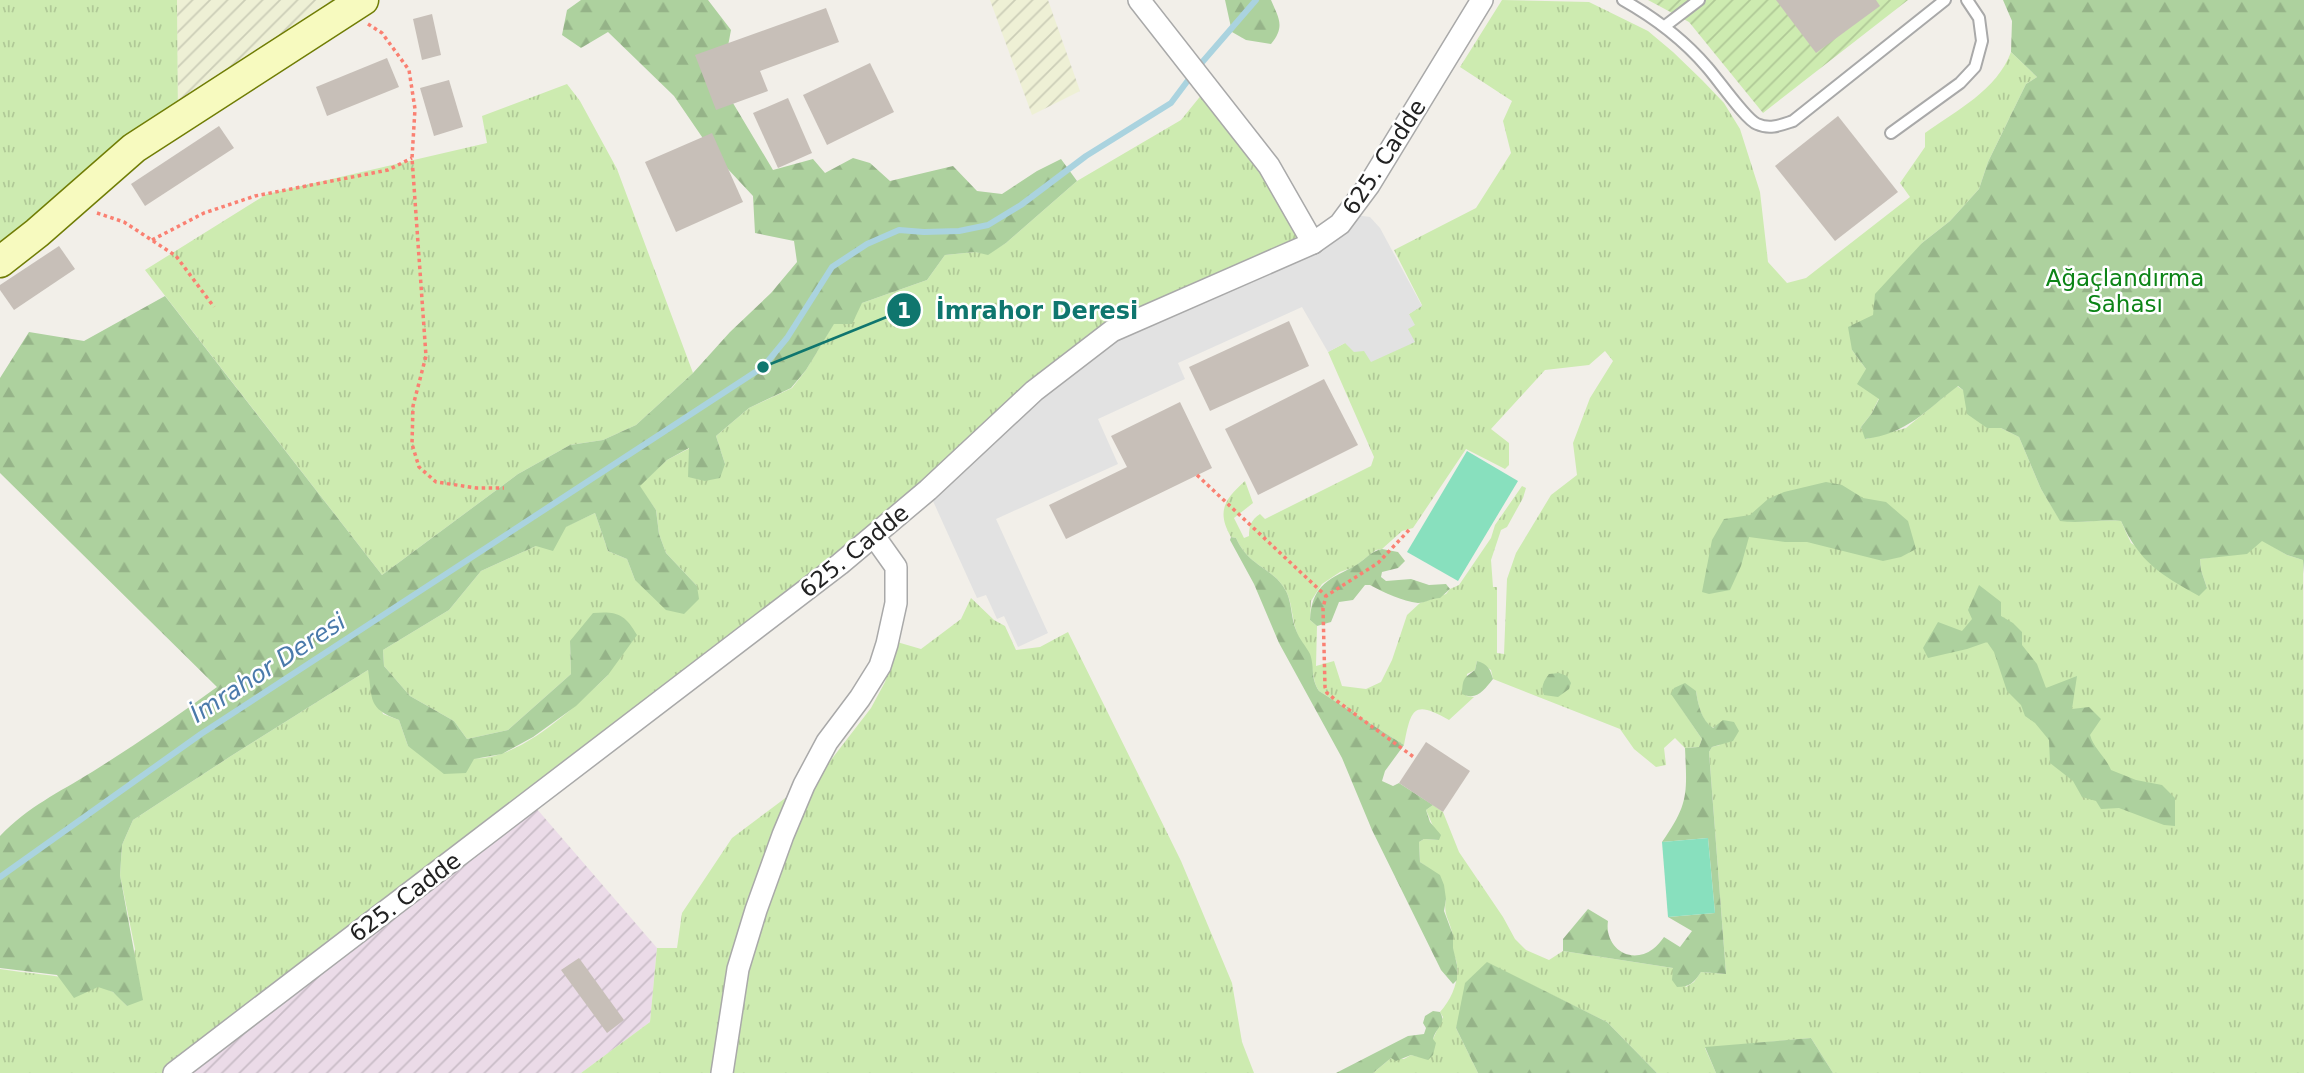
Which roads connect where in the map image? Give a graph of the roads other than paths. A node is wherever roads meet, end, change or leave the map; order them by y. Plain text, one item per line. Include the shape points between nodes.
1 (1139, 0) edge
2 (1482, 0) edge
3 (1623, 0) edge
4 (1699, 0) edge
5 (1945, 0) edge
6 (1967, 0) edge
7 (354, 5) edge
8 (1665, 26) junction
9 (1891, 133) dead end
10 (1313, 243) junction
11 (0, 262) edge
12 (874, 536) junction
13 (174, 1073) edge
14 (722, 1073) edge

1 - 10 street via 1269,166
2 - 10 street, 625. Cadde via 1369,185 1340,224
3 - 8 lane
4 - 8 lane
5 - 8 lane via 1793,121 1773,128 1754,124 1706,65
6 - 9 lane via 1981,30 1975,67
7 - 11 street via 134,148
10 - 12 street, 625. Cadde via 1112,331 1034,390
12 - 13 street, 625. Cadde
12 - 14 street via 894,562 897,575 887,644 880,666 827,742 783,835 738,970

